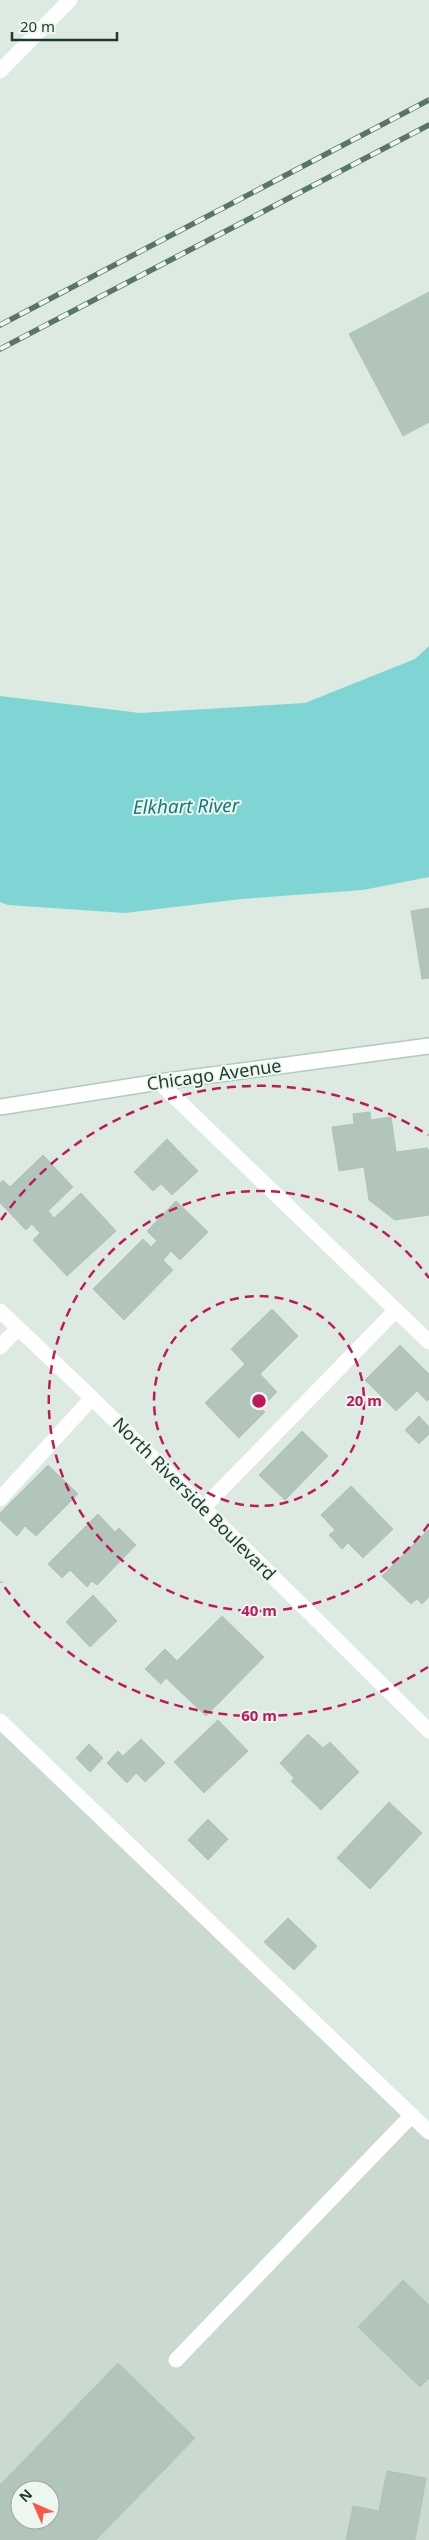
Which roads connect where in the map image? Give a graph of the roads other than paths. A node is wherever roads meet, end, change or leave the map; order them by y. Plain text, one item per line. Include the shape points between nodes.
1 (70, 0) edge
2 (0, 71) edge
3 (429, 1046) edge
4 (160, 1082) junction
5 (0, 1107) edge
6 (0, 1310) edge
7 (396, 1310) junction
8 (18, 1328) junction
9 (429, 1342) edge
10 (0, 1347) edge
11 (92, 1398) junction
12 (0, 1499) edge
13 (203, 1508) junction
14 (0, 1721) edge
15 (429, 1731) edge
16 (412, 2115) junction
17 (429, 2132) edge
18 (176, 2360) dead end

1 - 2 street
3 - 4 street, Chicago Avenue
4 - 5 street, Chicago Avenue
4 - 7 street
6 - 8 street, North Riverside Boulevard
7 - 9 street
7 - 13 street
8 - 10 street
8 - 11 street, North Riverside Boulevard
11 - 12 street
11 - 13 street, North Riverside Boulevard
13 - 15 street, North Riverside Boulevard
14 - 16 street
16 - 17 street
16 - 18 street

